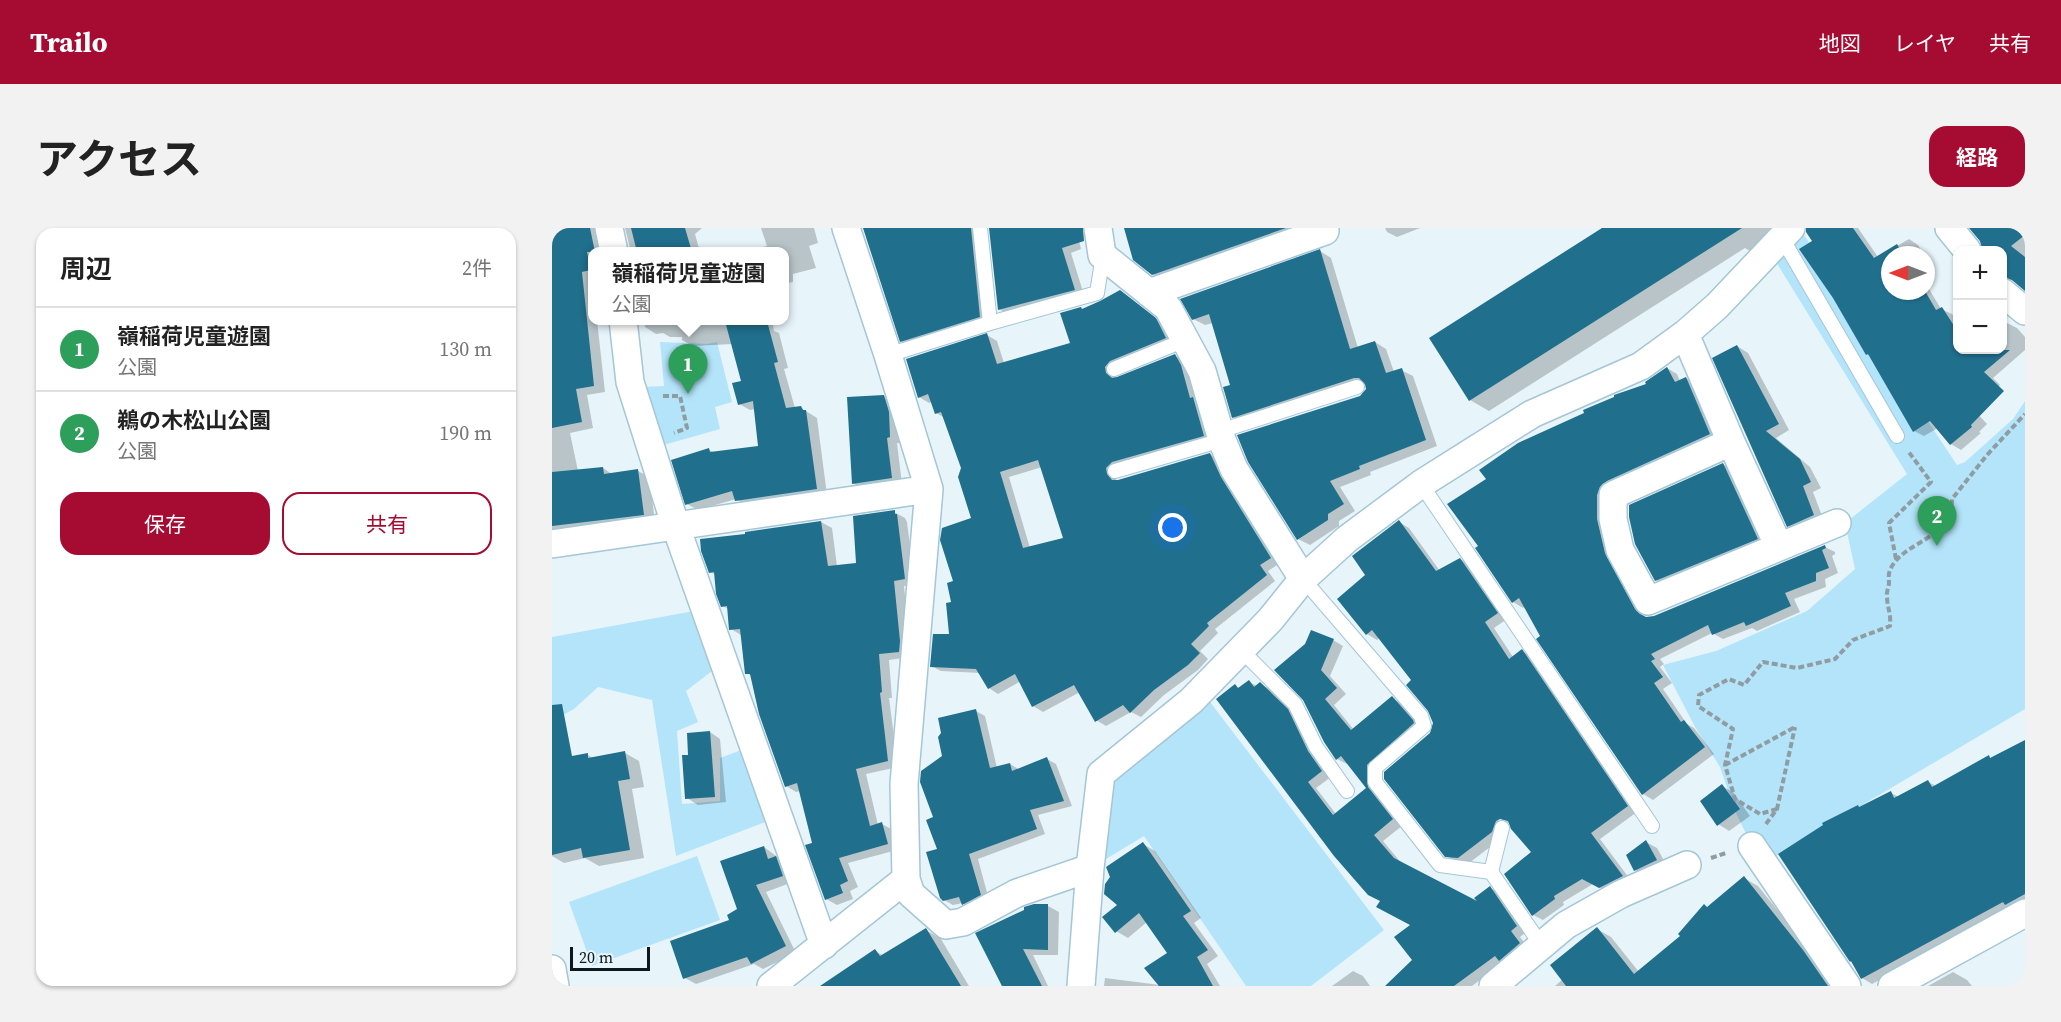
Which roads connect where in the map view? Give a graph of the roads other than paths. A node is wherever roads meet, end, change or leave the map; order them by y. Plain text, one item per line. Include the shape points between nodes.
1 (609, 228) edge
2 (846, 228) edge
3 (980, 228) edge
4 (1098, 228) edge
5 (1324, 228) edge
6 (1949, 228) edge
7 (1786, 233) edge
8 (1964, 246) edge
9 (613, 247) edge
10 (1108, 259) junction
11 (1149, 293) junction
12 (2007, 296) edge
13 (2025, 311) edge
14 (990, 323) junction
15 (623, 325) edge
16 (1685, 334) junction
17 (1185, 340) junction
18 (888, 355) junction
19 (1114, 369) dead end
20 (1357, 387) dead end
21 (1221, 435) junction
22 (1897, 436) road end
23 (1731, 442) junction
24 (1115, 471) dead end
25 (1421, 484) junction
26 (929, 489) junction
27 (1837, 523) dead end
28 (676, 527) junction
29 (552, 544) edge
30 (1779, 546) junction
31 (1303, 579) junction
32 (1241, 650) junction
33 (1347, 791) dead end
34 (1652, 826) dead end
35 (1502, 828) dead end
36 (1752, 846) road end
37 (1687, 865) road end
38 (1090, 868) junction
39 (1491, 872) junction
40 (906, 879) junction
41 (2025, 913) edge
42 (824, 945) junction
43 (1542, 946) junction
44 (552, 969) edge
45 (555, 986) edge
46 (771, 986) edge
47 (1081, 986) edge
48 (1493, 986) edge
49 (1847, 986) edge
50 (1892, 986) edge

1 - 9 street
2 - 18 street
3 - 14 lane
4 - 10 street via 1102,255
5 - 11 street via 1325,231
6 - 8 street
7 - 16 street
7 - 22 lane
10 - 11 street
10 - 14 lane via 1101,268 1097,293
11 - 17 street via 1168,308
12 - 13 street
14 - 18 lane
15 - 28 street via 630,382
16 - 23 street
16 - 25 street via 1641,366 1532,414
17 - 19 lane
17 - 21 street via 1202,371
18 - 26 street
20 - 21 lane
21 - 24 lane
21 - 31 street via 1234,469
23 - 30 street
23 - 30 street via 1613,495 1613,519 1620,550 1648,601
25 - 31 street via 1347,539
25 - 34 lane
26 - 28 street
26 - 40 street via 904,784
27 - 30 street
28 - 29 street
28 - 42 street
31 - 32 street
31 - 39 lane via 1421,716 1424,726 1375,768 1375,782 1440,865
32 - 33 lane via 1295,704 1316,747
32 - 38 street via 1191,701 1101,774
35 - 39 lane
36 - 49 street
37 - 43 street via 1621,894 1566,925
38 - 40 street via 1017,893 963,922 946,925 911,894
38 - 47 street
39 - 43 lane
40 - 42 street
41 - 50 street
42 - 46 street
43 - 48 street
44 - 45 street

